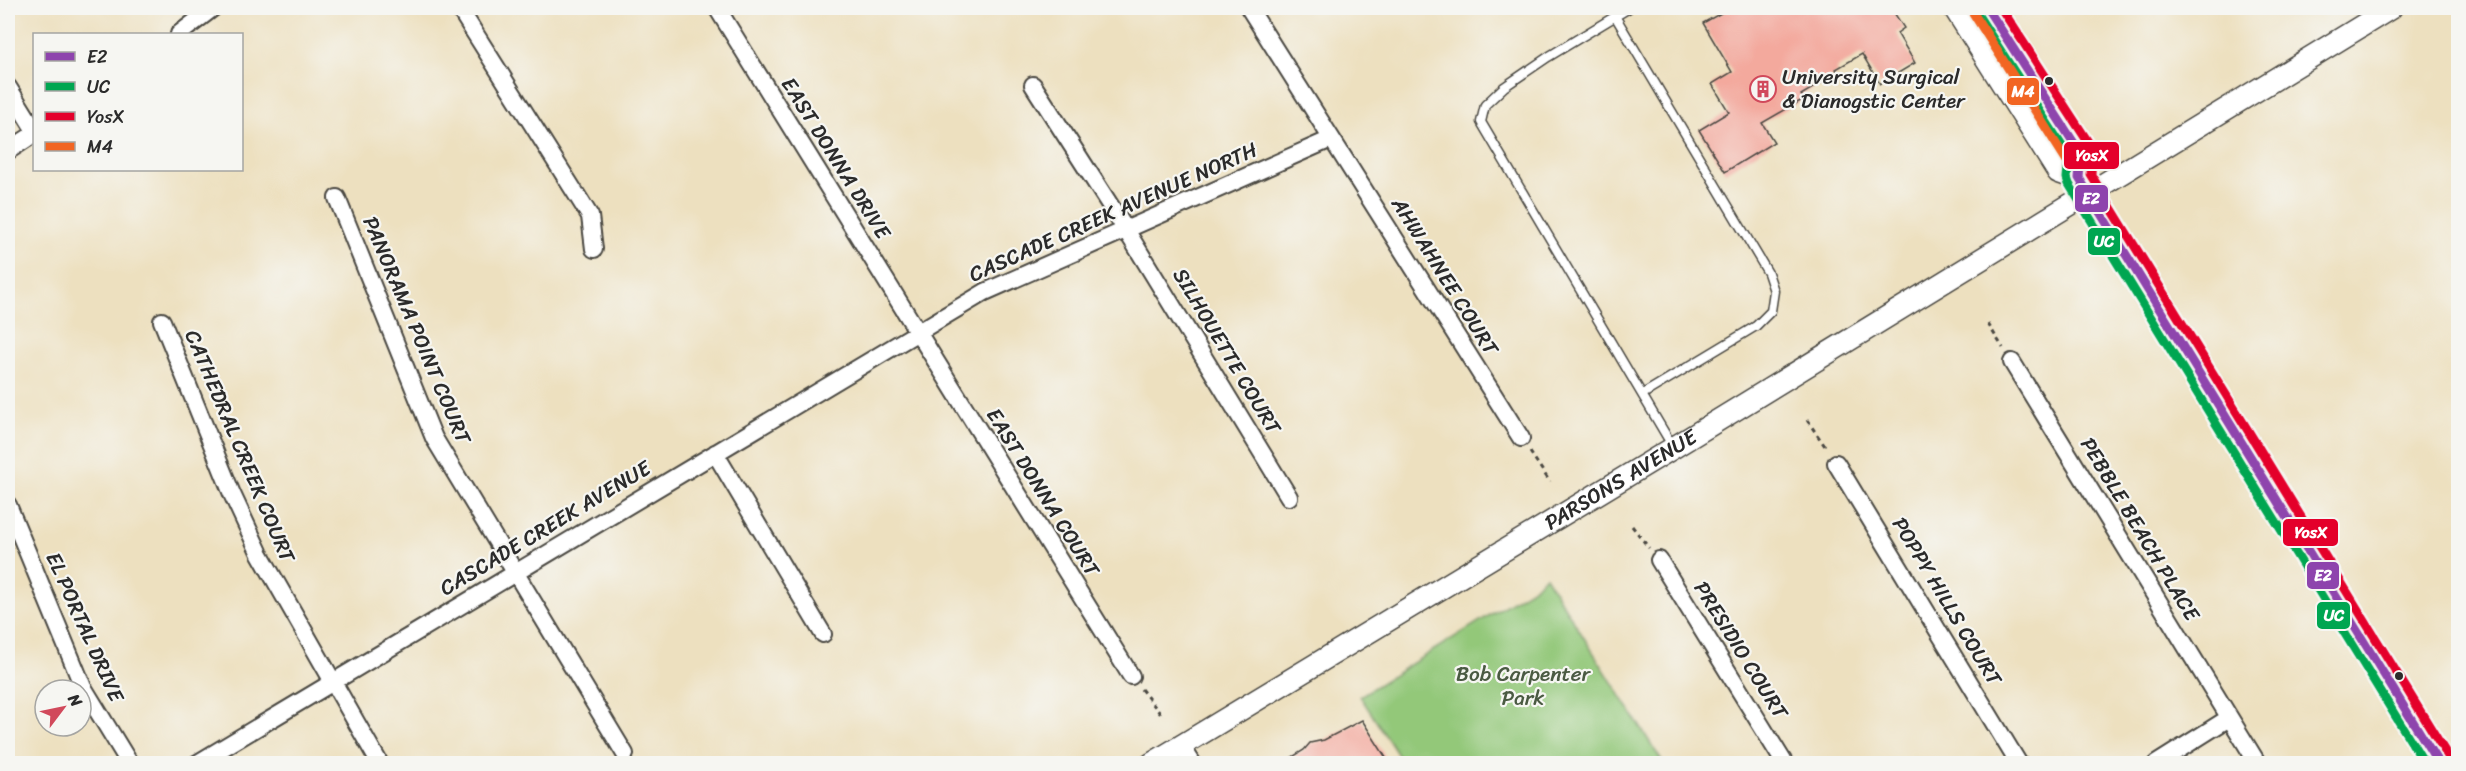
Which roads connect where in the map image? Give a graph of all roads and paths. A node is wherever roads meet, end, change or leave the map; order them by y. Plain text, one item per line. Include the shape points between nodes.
1 (459, 8) edge
2 (717, 8) edge
3 (1249, 8) edge
4 (1629, 8) edge
5 (1956, 8) edge
6 (1987, 8) edge
7 (2391, 8) edge
8 (209, 9) edge
9 (1615, 16) junction
10 (180, 33) edge
11 (1033, 85) dead end
12 (8, 87) edge
13 (33, 127) edge
14 (33, 135) edge
15 (1331, 139) junction
16 (8, 151) edge
17 (2084, 186) junction
18 (337, 198) dead end
19 (1126, 230) junction
20 (594, 249) dead end
21 (162, 321) dead end
22 (1988, 324) dead end
23 (918, 332) junction
24 (2012, 362) joint
25 (1643, 394) junction
26 (1807, 420) dead end
27 (1521, 438) joint
28 (1673, 448) junction
29 (715, 453) junction
30 (1836, 463) joint
31 (1550, 482) dead end
32 (1289, 497) dead end
33 (8, 505) edge
34 (1632, 526) dead end
35 (1659, 560) joint
36 (514, 571) junction
37 (823, 634) dead end
38 (1131, 676) joint
39 (334, 682) junction
40 (1163, 717) dead end
41 (2229, 718) junction
42 (1181, 745) junction
43 (625, 754) dead end
44 (130, 764) edge
45 (196, 764) edge
46 (380, 764) edge
47 (1151, 764) edge
48 (1193, 764) edge
49 (1785, 764) edge
50 (2019, 764) edge
51 (2156, 764) edge
52 (2258, 764) edge
53 (2439, 764) edge

1 - 20 street via 590,216
2 - 23 street, EAST DONNA DRIVE
3 - 15 street, AHWAHNEE COURT
4 - 9 lane
5 - 17 main road via 2060,171
6 - 17 main road via 2081,154
7 - 17 street, PARSONS AVENUE
8 - 10 street
9 - 25 lane via 1736,216 1774,291 1771,310 1756,326
9 - 25 lane via 1504,87 1485,105 1481,122
11 - 19 street, SILHOUETTE COURT
12 - 13 street
14 - 16 street
15 - 19 street, CASCADE CREEK AVENUE NORTH
15 - 27 street, AHWAHNEE COURT
17 - 28 street, PARSONS AVENUE
17 - 53 main road
18 - 36 street, PANORAMA POINT COURT via 434,438
19 - 23 street, CASCADE CREEK AVENUE NORTH via 995,287
19 - 32 street, SILHOUETTE COURT
21 - 39 street, CATHEDRAL CREEK COURT via 260,554
22 - 24 path
23 - 29 street, CASCADE CREEK AVENUE
23 - 38 street, EAST DONNA COURT
24 - 41 street, PEBBLE BEACH PLACE
25 - 28 lane
26 - 30 path
27 - 31 path
28 - 42 street, PARSONS AVENUE
29 - 36 street, CASCADE CREEK AVENUE
29 - 37 street
30 - 50 street, POPPY HILLS COURT
33 - 44 street, EL PORTAL DRIVE via 83,687
34 - 35 path
35 - 49 street, PRESIDIO COURT
36 - 39 street, CASCADE CREEK AVENUE
36 - 43 street, PANORAMA POINT COURT
38 - 40 path
39 - 45 street, CASCADE CREEK AVENUE
39 - 46 street, CATHEDRAL CREEK COURT
41 - 51 street
41 - 52 street, PEBBLE BEACH PLACE
42 - 47 street, PARSONS AVENUE
42 - 48 street

